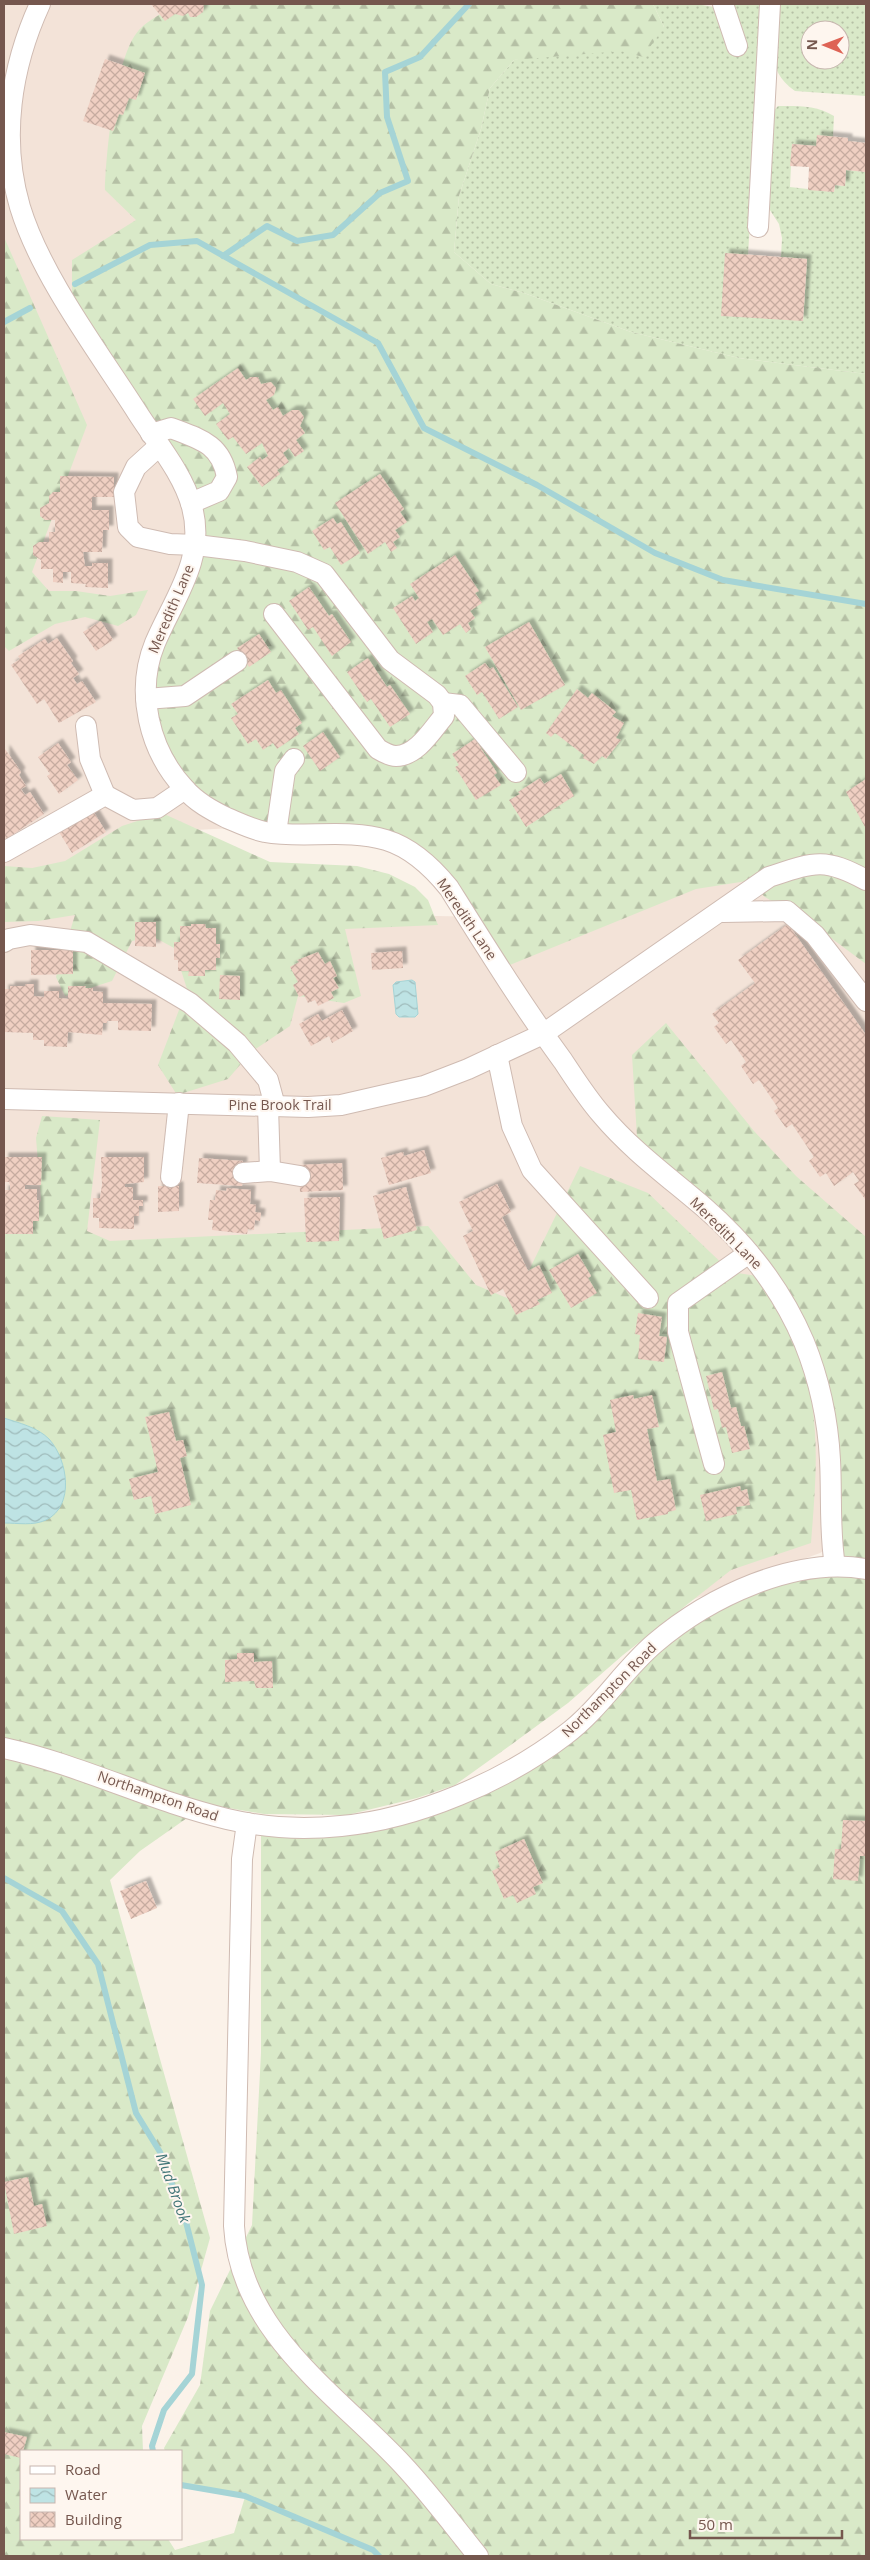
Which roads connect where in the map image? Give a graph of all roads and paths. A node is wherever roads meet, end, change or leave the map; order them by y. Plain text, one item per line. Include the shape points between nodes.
1 (40, 4) edge
2 (723, 4) edge
3 (770, 4) edge
4 (737, 46) dead end
5 (8, 101) edge
6 (758, 227) dead end
7 (155, 440) junction
8 (191, 503) junction
9 (196, 545) junction
10 (274, 614) dead end
11 (237, 661) dead end
12 (146, 699) junction
13 (444, 703) junction
14 (86, 726) dead end
15 (294, 759) dead end
16 (516, 772) dead end
17 (185, 789) junction
18 (105, 795) junction
19 (276, 832) junction
20 (4, 852) edge
21 (865, 877) edge
22 (723, 912) junction
23 (4, 942) edge
24 (866, 1002) edge
25 (543, 1034) junction
26 (497, 1055) junction
27 (4, 1099) edge
28 (179, 1103) junction
29 (272, 1106) junction
30 (270, 1171) junction
31 (243, 1173) dead end
32 (300, 1176) dead end
33 (171, 1177) dead end
34 (749, 1253) junction
35 (648, 1298) dead end
36 (714, 1464) dead end
37 (835, 1566) junction
38 (866, 1569) edge
39 (4, 1748) edge
40 (247, 1823) junction
41 (478, 2556) edge

1 - 5 street, Meredith Lane via 15,71
2 - 4 street
3 - 6 street
5 - 7 street, Meredith Lane via 12,166 20,206 34,242 55,284
7 - 8 street, Meredith Lane via 175,469
7 - 8 street via 171,428 214,448 224,461 227,477 219,490
7 - 9 street via 124,492 128,527 138,537 170,544
8 - 9 street, Meredith Lane
9 - 12 street, Meredith Lane via 185,584 154,644
9 - 13 street via 297,562 324,574 390,660
10 - 13 street via 378,750 394,756 405,755 417,747 444,716
11 - 12 street via 184,696
12 - 17 street, Meredith Lane via 153,738 161,756
13 - 16 street via 460,705
14 - 18 street via 90,759
15 - 19 street via 285,771
17 - 18 street via 157,808 133,810
17 - 19 street, Meredith Lane via 216,813 247,827
18 - 20 street
19 - 25 street, Meredith Lane via 372,837 415,854 449,888
21 - 22 street via 829,863 792,870 770,877
22 - 24 street via 787,911 815,935
22 - 25 street
23 - 29 street via 30,935 87,942 190,1003 237,1042 262,1072 268,1080
25 - 26 street, Pine Brook Trail
25 - 34 street, Meredith Lane via 600,1113 638,1153 706,1209
26 - 29 street, Pine Brook Trail via 424,1086 341,1105
26 - 35 street via 512,1126 532,1170
27 - 28 street, Pine Brook Trail
28 - 29 street, Pine Brook Trail
28 - 33 street
29 - 30 street
30 - 31 street
30 - 32 street
34 - 36 street via 678,1303 678,1332
34 - 37 street, Meredith Lane via 764,1270 788,1310 804,1342 817,1380 830,1461 830,1521
37 - 38 street, Northampton Road
37 - 40 street, Northampton Road via 777,1577 699,1610 654,1644 568,1734 527,1763 495,1780 425,1806 344,1826 291,1828
39 - 40 street, Northampton Road via 53,1760 197,1812
40 - 41 street via 242,1859 234,2226 243,2276 259,2310 285,2346 316,2381 402,2464

